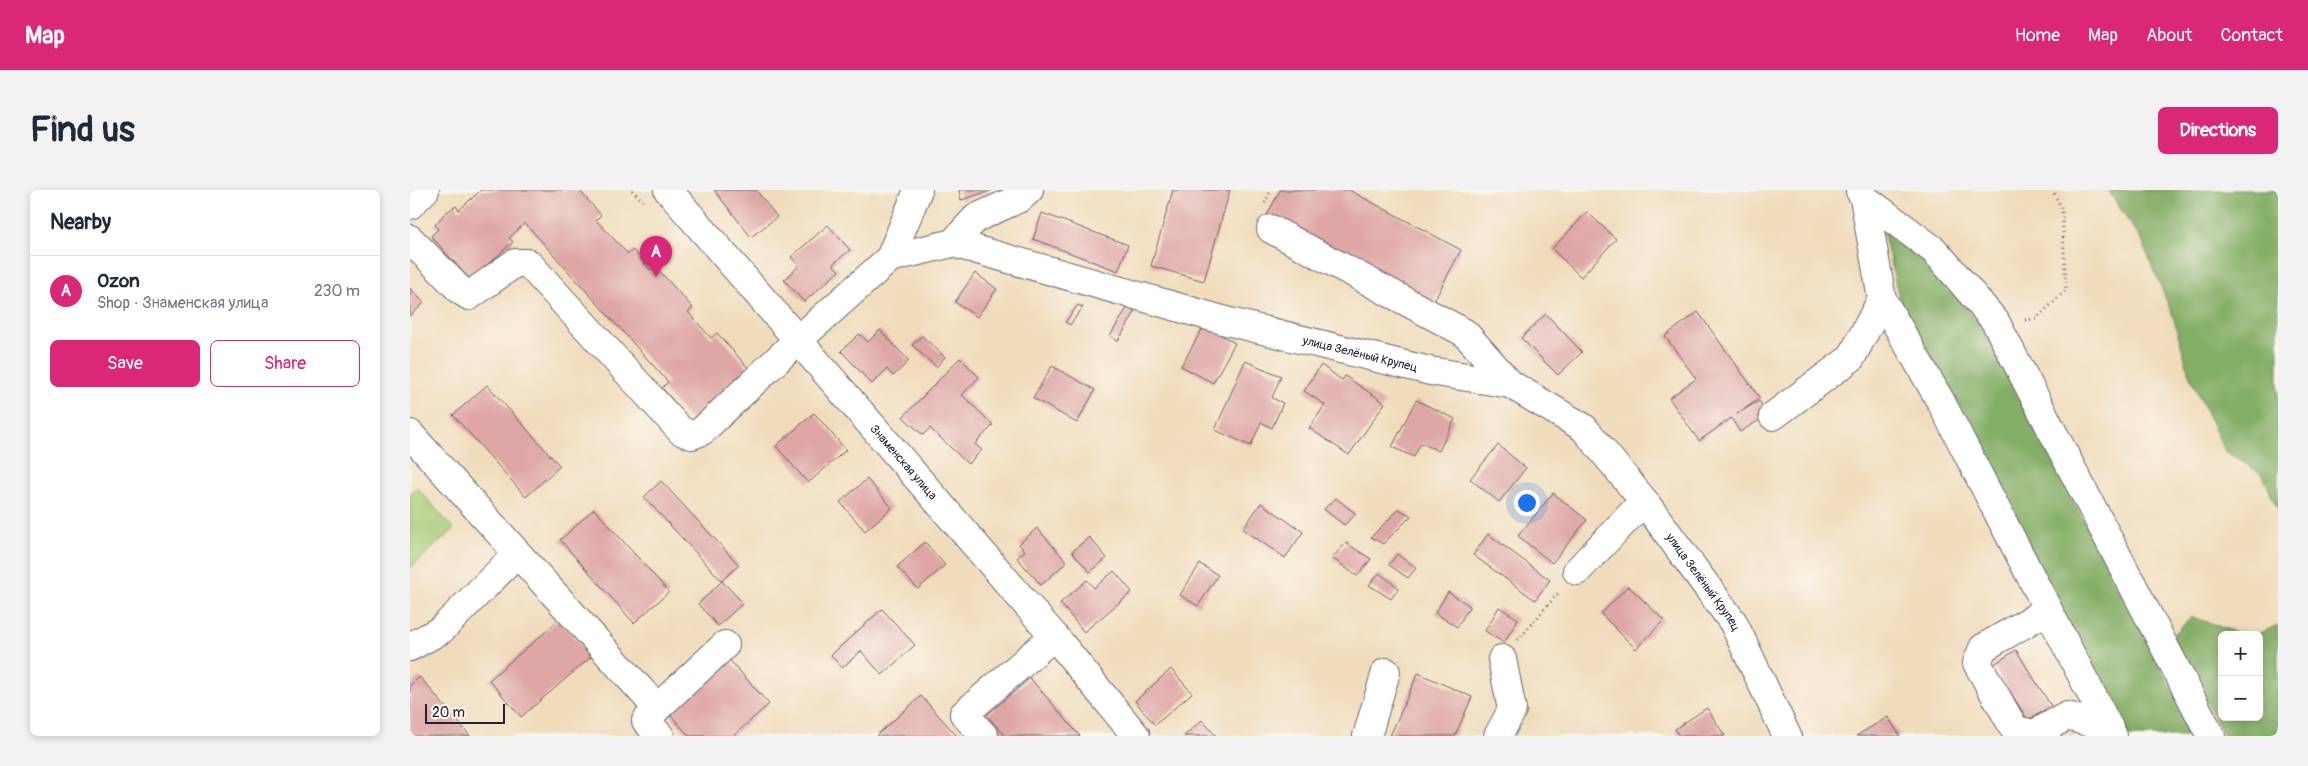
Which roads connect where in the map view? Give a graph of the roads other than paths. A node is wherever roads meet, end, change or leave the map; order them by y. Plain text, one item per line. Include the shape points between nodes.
1 (425, 190) edge
2 (668, 190) edge
3 (918, 190) edge
4 (1029, 190) edge
5 (1862, 194) edge
6 (410, 205) edge
7 (1271, 229) dead end
8 (410, 239) edge
9 (953, 243) junction
10 (890, 258) junction
11 (1882, 299) junction
12 (797, 341) junction
13 (1510, 384) junction
14 (1773, 416) dead end
15 (410, 434) edge
16 (1644, 501) junction
17 (517, 554) junction
18 (1577, 571) road end
19 (2048, 610) junction
20 (1054, 636) junction
21 (725, 645) dead end
22 (410, 646) edge
23 (1502, 660) road end
24 (1386, 672) dead end
25 (657, 708) junction
26 (1782, 724) edge
27 (2111, 732) edge
28 (660, 736) edge
29 (984, 736) edge
30 (1136, 736) edge
31 (1367, 736) edge
32 (1498, 736) edge
33 (1799, 736) edge
34 (2211, 736) edge

1 - 6 street
2 - 12 street, Знаменская улица
3 - 10 street
4 - 9 street via 1020,198 976,218
5 - 11 street
5 - 34 street via 1935,251 1994,322
7 - 13 street via 1465,333
8 - 12 street, улица Зелёный Крупец via 469,296 515,264 528,263 681,431 692,435 702,431
9 - 10 street, улица Зелёный Крупец
9 - 13 street, улица Зелёный Крупец via 1226,321 1430,371
10 - 12 street, улица Зелёный Крупец
11 - 14 street via 1851,358
11 - 19 street via 1941,402
12 - 20 street, Знаменская улица
13 - 16 street, улица Зелёный Крупец via 1584,428
15 - 17 street
16 - 18 street
16 - 26 street, улица Зелёный Крупец via 1733,622
17 - 22 street via 441,630
17 - 25 street
19 - 27 street
19 - 27 street via 1982,648 1977,663 2015,730 2034,734 2067,716
20 - 29 street via 964,714
20 - 30 street, Знаменская улица
21 - 25 street
23 - 32 street via 1512,710
24 - 31 street
25 - 28 street via 646,721
26 - 33 street, улица Зелёный Крупец

